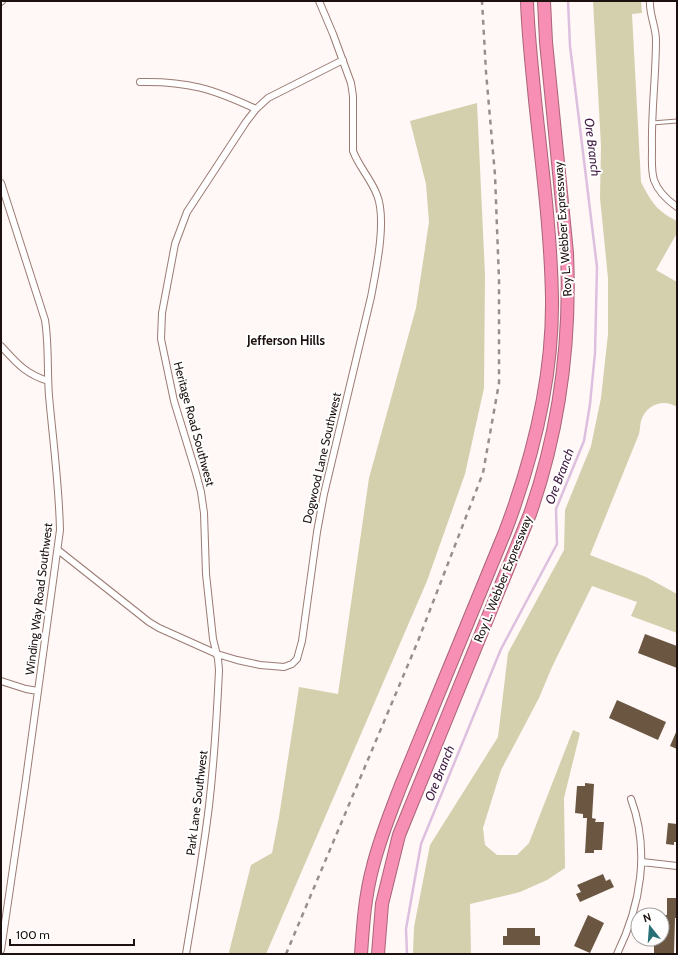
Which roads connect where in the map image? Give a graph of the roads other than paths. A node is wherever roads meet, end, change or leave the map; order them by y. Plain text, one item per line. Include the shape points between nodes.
1 (319, 1) edge
2 (527, 1) edge
3 (544, 1) edge
4 (650, 1) edge
5 (343, 60) junction
6 (140, 82) dead end
7 (256, 108) junction
8 (677, 121) edge
9 (652, 123) junction
10 (1, 183) edge
11 (677, 207) edge
12 (1, 346) edge
13 (48, 380) junction
14 (58, 550) junction
15 (217, 654) junction
16 (1, 681) edge
17 (38, 691) junction
18 (631, 799) dead end
19 (642, 862) junction
20 (677, 866) edge
21 (1, 950) edge
22 (186, 954) edge
23 (361, 954) edge
24 (378, 954) edge
25 (617, 954) edge

1 - 5 street, Dogwood Lane Southwest
2 - 23 highway, Roy L. Webber Expressway via 552,300 544,396 529,464 516,505 386,825 368,891
3 - 24 highway, Roy L. Webber Expressway via 567,253 565,355 558,415 541,484 530,514 399,835 382,904
4 - 9 street via 656,39
5 - 7 street, Heritage Road Southwest via 268,98
5 - 15 street, Dogwood Lane Southwest via 353,96 353,151 378,197 382,219 372,290 324,494 302,641 297,659 284,667 260,665
6 - 7 street via 189,84
7 - 15 street, Heritage Road Southwest via 187,212 175,244 161,324 161,338 172,394 201,492 206,574
8 - 9 lane
9 - 11 street via 654,180 665,197
10 - 13 street, Winding Way Road Southwest via 45,320
12 - 13 street via 26,371
13 - 14 street, Winding Way Road Southwest via 59,500
14 - 15 street, Dogwood Lane Southwest via 149,622
14 - 17 street, Winding Way Road Southwest
15 - 22 street, Park Lane Southwest via 219,670 215,747
16 - 17 street
17 - 21 street, Winding Way Road Southwest
18 - 19 street via 640,828
19 - 20 street
19 - 25 street via 633,914

